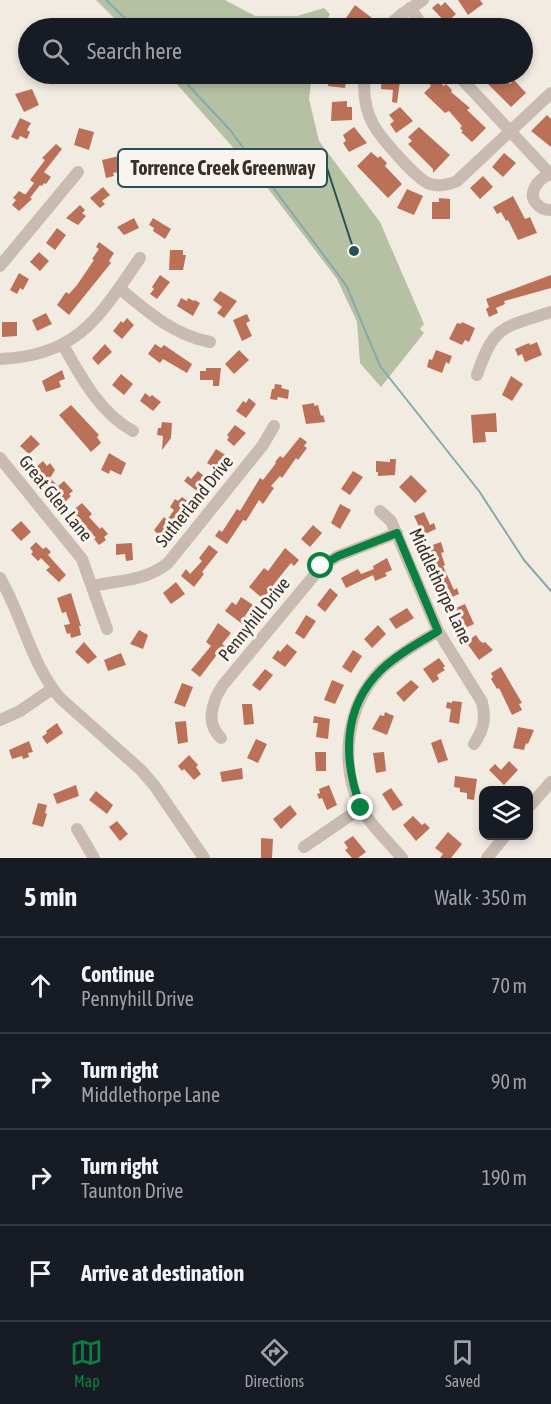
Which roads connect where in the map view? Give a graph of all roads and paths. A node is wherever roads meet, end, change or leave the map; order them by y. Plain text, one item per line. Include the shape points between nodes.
1 (423, 0) edge
2 (410, 8) junction
3 (398, 18) edge
4 (417, 18) edge
5 (364, 84) edge
6 (466, 84) edge
7 (551, 93) edge
8 (510, 131) junction
9 (78, 172) dead end
10 (550, 174) edge
11 (551, 210) edge
12 (140, 258) dead end
13 (0, 266) edge
14 (119, 288) junction
15 (551, 312) edge
16 (210, 342) dead end
17 (63, 345) junction
18 (0, 359) edge
19 (477, 375) dead end
20 (274, 426) dead end
21 (133, 430) dead end
22 (0, 458) edge
23 (380, 511) dead end
24 (397, 533) junction
25 (0, 578) edge
26 (93, 586) junction
27 (107, 629) dead end
28 (438, 631) junction
29 (52, 688) junction
30 (0, 720) edge
31 (221, 738) dead end
32 (474, 744) dead end
33 (551, 782) edge
34 (533, 802) edge
35 (361, 808) junction
36 (77, 830) dead end
37 (503, 840) edge
38 (303, 847) dead end
39 (94, 858) edge
40 (204, 858) edge
41 (402, 858) edge
42 (487, 858) edge

1 - 2 street
2 - 3 street
2 - 4 street
5 - 8 street via 373,124 413,172 429,184 439,186 457,181
6 - 8 street
7 - 8 street
8 - 10 street
9 - 13 street
10 - 11 street via 536,184 533,194 540,208
12 - 14 street
14 - 16 street via 180,333
14 - 17 street via 87,327
15 - 19 street via 497,334 486,349
17 - 18 street via 23,358
17 - 21 street via 103,406
20 - 26 street, Sutherland Drive via 168,563 146,577
22 - 26 street, Great Glen Lane via 75,549
23 - 24 street, Middlethorpe Lane
24 - 28 street, Middlethorpe Lane
24 - 31 street, Pennyhill Drive via 338,556 314,573 217,695 211,719
25 - 29 street via 34,657
26 - 27 street, Great Glen Lane
28 - 32 street, Middlethorpe Lane via 482,702 484,724
28 - 35 street via 381,670 360,701 348,748 350,775
29 - 30 street
29 - 40 street via 141,770
33 - 34 street
35 - 38 street
35 - 41 street
36 - 39 street
37 - 42 street

